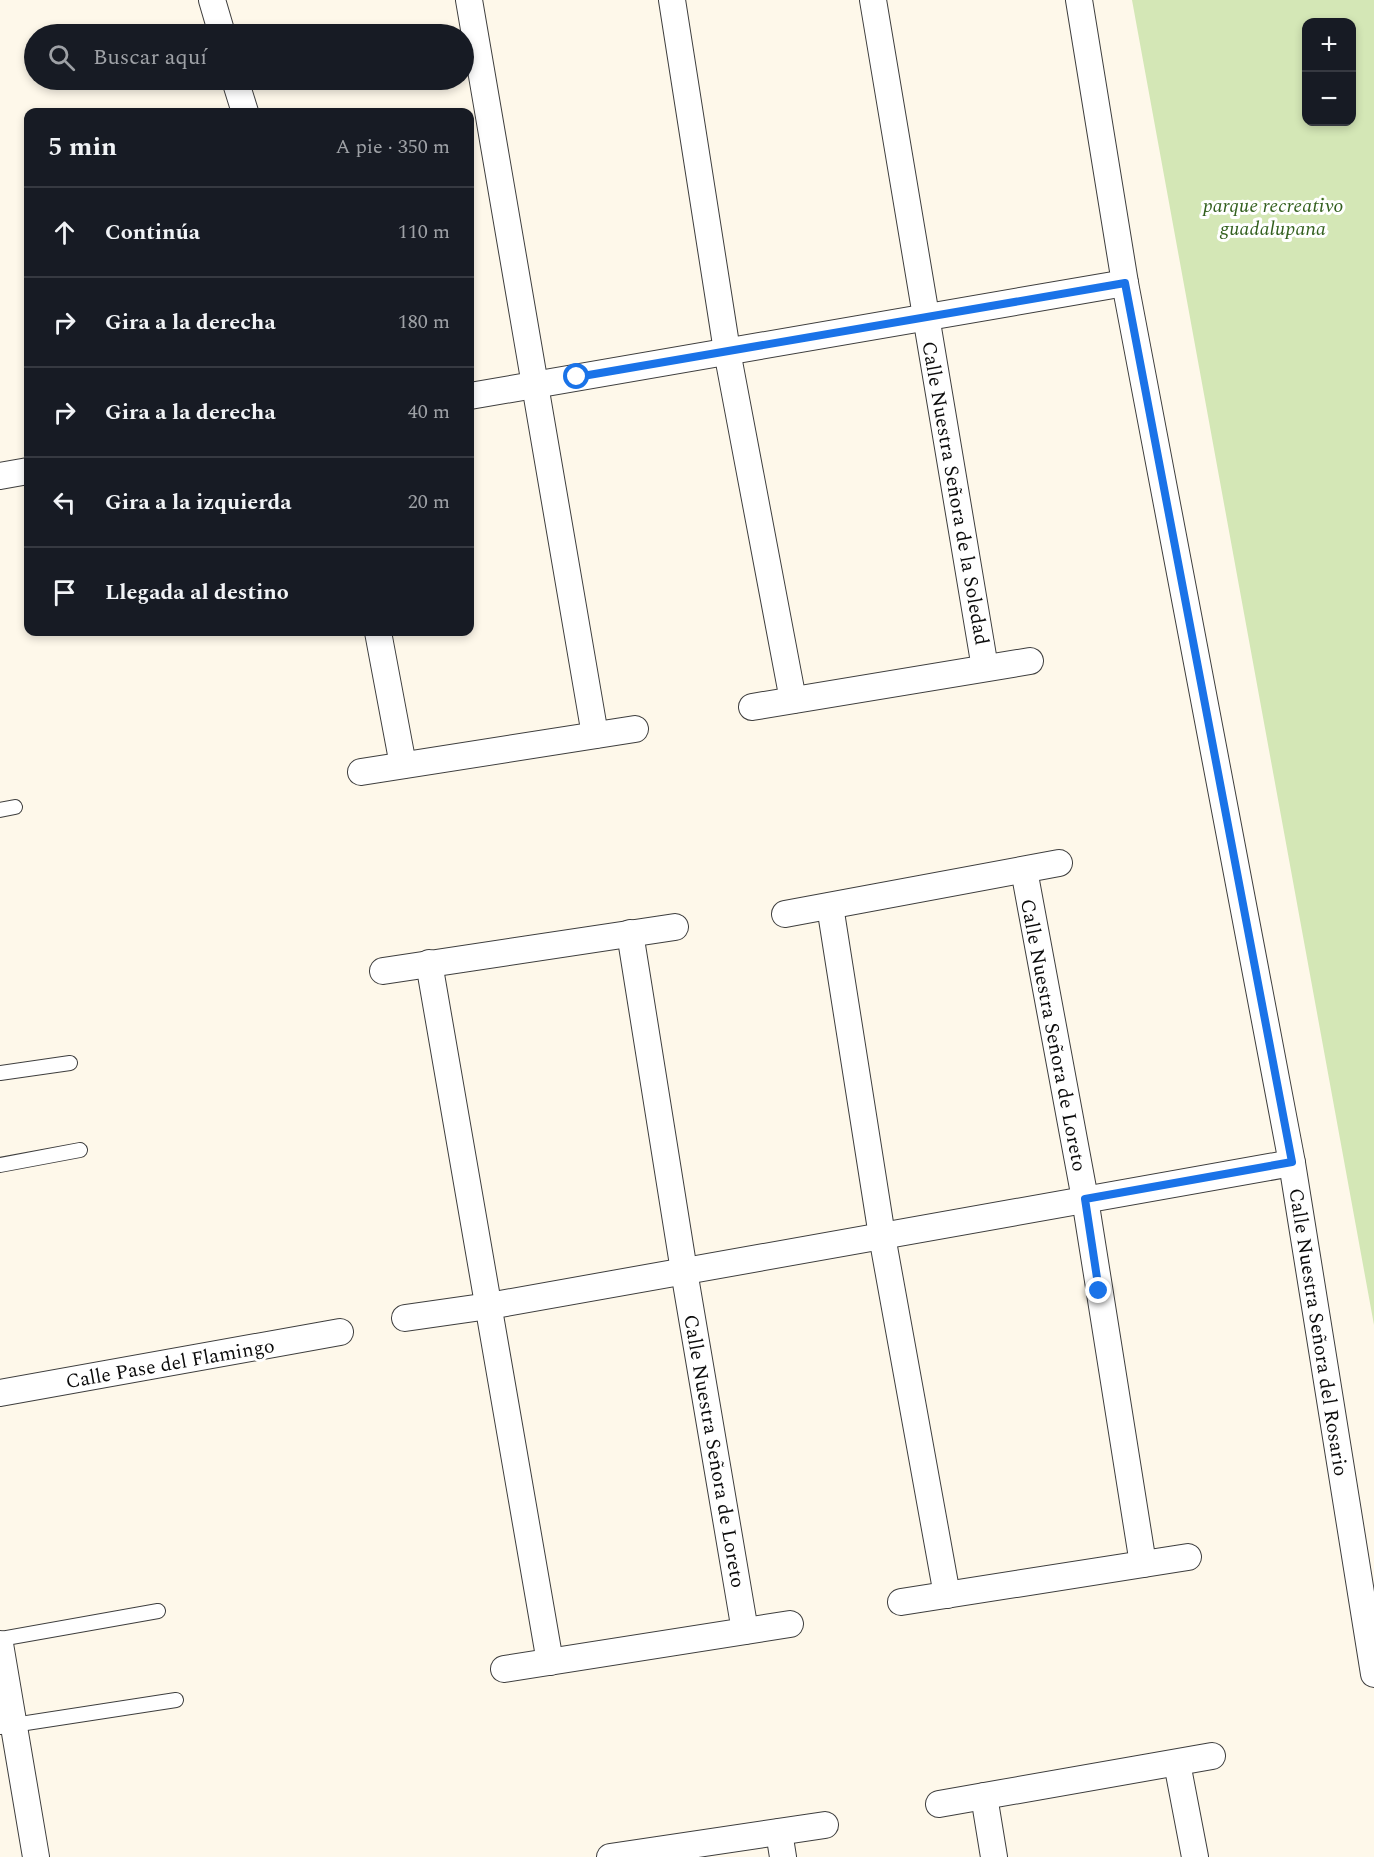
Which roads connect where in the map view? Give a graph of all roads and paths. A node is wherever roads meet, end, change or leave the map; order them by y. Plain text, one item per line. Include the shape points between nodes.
1 (212, 0) edge
2 (469, 0) edge
3 (672, 0) edge
4 (873, 0) edge
5 (1079, 0) edge
6 (219, 24) edge
7 (473, 24) edge
8 (474, 28) edge
9 (238, 90) edge
10 (244, 108) edge
11 (1125, 283) junction
12 (926, 317) junction
13 (727, 351) junction
14 (534, 385) junction
15 (474, 395) edge
16 (24, 472) edge
17 (0, 476) edge
18 (379, 636) edge
19 (1030, 661) dead end
20 (985, 668) junction
21 (793, 700) junction
22 (752, 707) dead end
23 (634, 729) dead end
24 (595, 735) junction
25 (403, 765) junction
26 (361, 772) dead end
27 (15, 807) dead end
28 (0, 810) edge
29 (1059, 863) dead end
30 (1024, 870) junction
31 (830, 906) junction
32 (785, 914) dead end
33 (675, 927) dead end
34 (630, 933) junction
35 (429, 963) junction
36 (382, 971) dead end
37 (70, 1063) dead end
38 (0, 1073) edge
39 (80, 1150) dead end
40 (1292, 1162) junction
41 (0, 1165) edge
42 (1085, 1199) junction
43 (882, 1236) junction
44 (684, 1271) junction
45 (489, 1306) junction
46 (405, 1318) dead end
47 (340, 1332) dead end
48 (0, 1393) edge
49 (1188, 1557) dead end
50 (1143, 1564) junction
51 (947, 1595) junction
52 (901, 1602) dead end
53 (158, 1611) dead end
54 (790, 1624) dead end
55 (745, 1631) junction
56 (0, 1638) edge
57 (0, 1644) edge
58 (550, 1662) junction
59 (504, 1670) dead end
60 (1374, 1674) edge
61 (176, 1700) dead end
62 (7, 1726) edge
63 (1212, 1756) dead end
64 (1177, 1763) junction
65 (984, 1796) junction
66 (939, 1804) dead end
67 (825, 1825) dead end
68 (779, 1832) junction
69 (36, 1857) edge
70 (609, 1857) edge
71 (783, 1857) edge
72 (994, 1857) edge
73 (1195, 1857) edge

1 - 6 street
2 - 7 street
3 - 13 street
4 - 12 street, Calle Nuestra Señora de la Soledad
5 - 11 street, Calle Nuestra Señora del Rosario
8 - 14 street
9 - 10 street
11 - 12 street, Calle Nuestra Señora de la Soledad
11 - 40 street, Calle Nuestra Señora del Rosario
12 - 13 street, Calle Nuestra Señora de la Soledad
12 - 20 street, Calle Nuestra Señora de la Soledad
13 - 14 street, Calle Nuestra Señora de la Soledad
13 - 21 street
14 - 15 street, Calle Nuestra Señora de la Soledad
14 - 24 street
16 - 17 street
18 - 25 street
19 - 20 street, Calle Nuestra Señora de la Soledad
20 - 21 street, Calle Nuestra Señora de la Soledad
21 - 22 street, Calle Nuestra Señora de la Soledad
23 - 24 street
24 - 25 street
25 - 26 street
27 - 28 lane
29 - 30 street
30 - 31 street
30 - 42 street, Calle Nuestra Señora de Loreto
31 - 32 street
31 - 43 street
33 - 34 street
34 - 35 street
34 - 44 street, Calle Nuestra Señora de Loreto
35 - 36 street
35 - 45 street
37 - 38 lane
39 - 41 lane
40 - 42 street, Calle Nuestra Señora de Loreto
40 - 60 street, Calle Nuestra Señora del Rosario
42 - 43 street, Calle Nuestra Señora de Loreto
42 - 50 street, Calle Nuestra Señora de Loreto
43 - 44 street, Calle Nuestra Señora de Loreto
43 - 51 street
44 - 45 street, Calle Nuestra Señora de Loreto
44 - 55 street, Calle Nuestra Señora de Loreto
45 - 46 street, Calle Nuestra Señora de Loreto
45 - 58 street
47 - 48 street, Calle Pase del Flamingo
49 - 50 street
50 - 51 street
51 - 52 street
53 - 56 lane
54 - 55 street
55 - 58 street
57 - 62 street
58 - 59 street
61 - 62 lane
62 - 69 street
63 - 64 street
64 - 65 street
64 - 73 street
65 - 66 street
65 - 72 street
67 - 68 street
68 - 70 street
68 - 71 street

